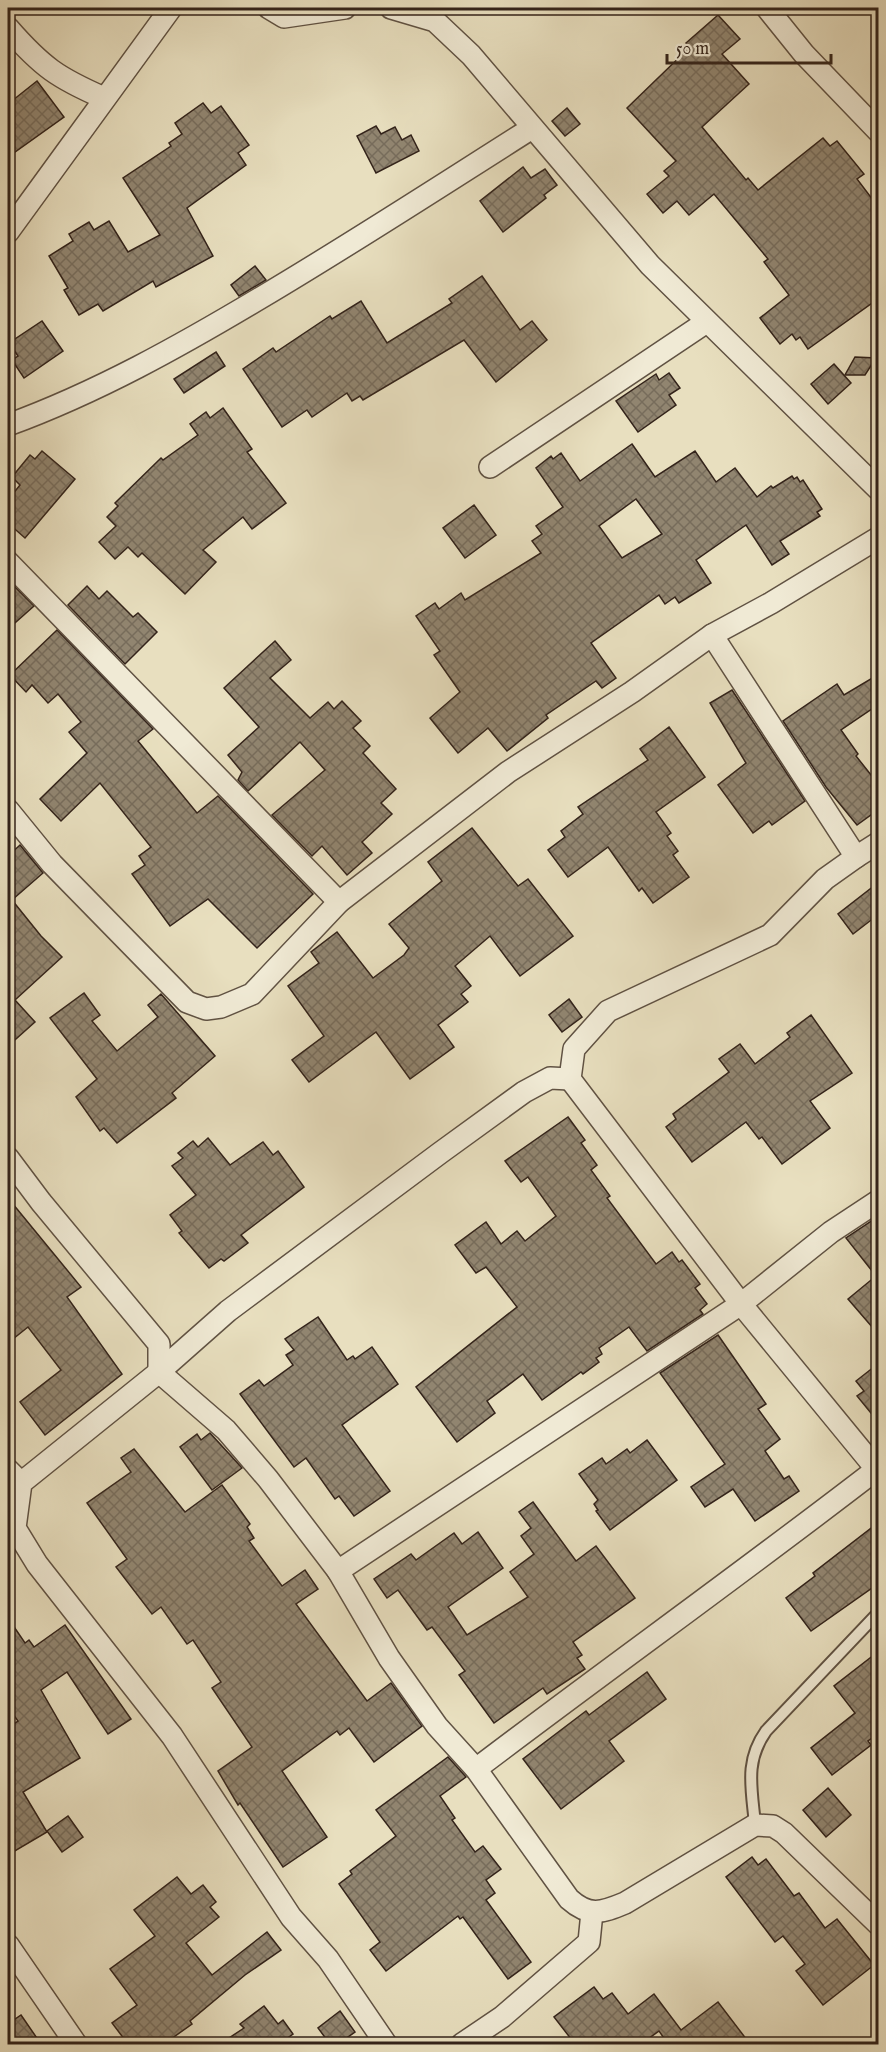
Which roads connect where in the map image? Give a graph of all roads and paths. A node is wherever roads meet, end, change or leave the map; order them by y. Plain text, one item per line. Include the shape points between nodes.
1 (171, 8) edge
2 (269, 8) edge
3 (345, 8) edge
4 (391, 8) edge
5 (767, 8) edge
6 (440, 14) edge
7 (8, 28) edge
8 (104, 99) junction
9 (532, 128) junction
10 (879, 131) edge
11 (8, 232) edge
12 (705, 323) junction
13 (8, 425) edge
14 (490, 467) dead end
15 (879, 489) edge
16 (879, 538) edge
17 (8, 562) edge
18 (711, 635) junction
19 (8, 810) edge
20 (879, 843) edge
21 (856, 856) junction
22 (339, 902) junction
23 (570, 1079) junction
24 (8, 1158) edge
25 (879, 1201) edge
26 (741, 1304) junction
27 (159, 1372) junction
28 (878, 1470) edge
29 (14, 1476) edge
30 (11, 1530) edge
31 (338, 1571) junction
32 (879, 1613) edge
33 (476, 1769) junction
34 (754, 1825) junction
35 (592, 1912) junction
36 (879, 1924) edge
37 (8, 1945) edge
38 (76, 2044) edge
39 (386, 2044) edge
40 (462, 2044) edge

1 - 8 street
2 - 3 street via 285,17
4 - 6 street
5 - 10 street via 804,54
6 - 9 street
7 - 8 street via 36,60 57,76
8 - 11 street
9 - 12 street
9 - 13 street via 328,258 172,351 53,408
12 - 14 street
12 - 15 street
16 - 18 street
17 - 22 street
18 - 21 street
18 - 22 street via 632,692 508,772
19 - 22 street via 52,864 187,1002 206,1009 252,994
20 - 21 street
21 - 23 street via 825,879 770,935 608,1011 574,1049
23 - 26 street
23 - 27 street via 550,1078 524,1092 228,1311
24 - 27 street via 159,1344
25 - 26 street via 831,1232
26 - 28 street
26 - 31 street
27 - 29 street
27 - 31 street via 226,1430
28 - 33 street
29 - 30 street
30 - 39 street via 172,1736 291,1917 328,1959
31 - 33 street via 389,1659 437,1726
32 - 34 lane via 756,1744 750,1771
33 - 35 street via 569,1899 581,1910
34 - 35 street via 625,1903
34 - 36 street via 773,1826 784,1833
35 - 40 street via 589,1942 502,2017
37 - 38 street

